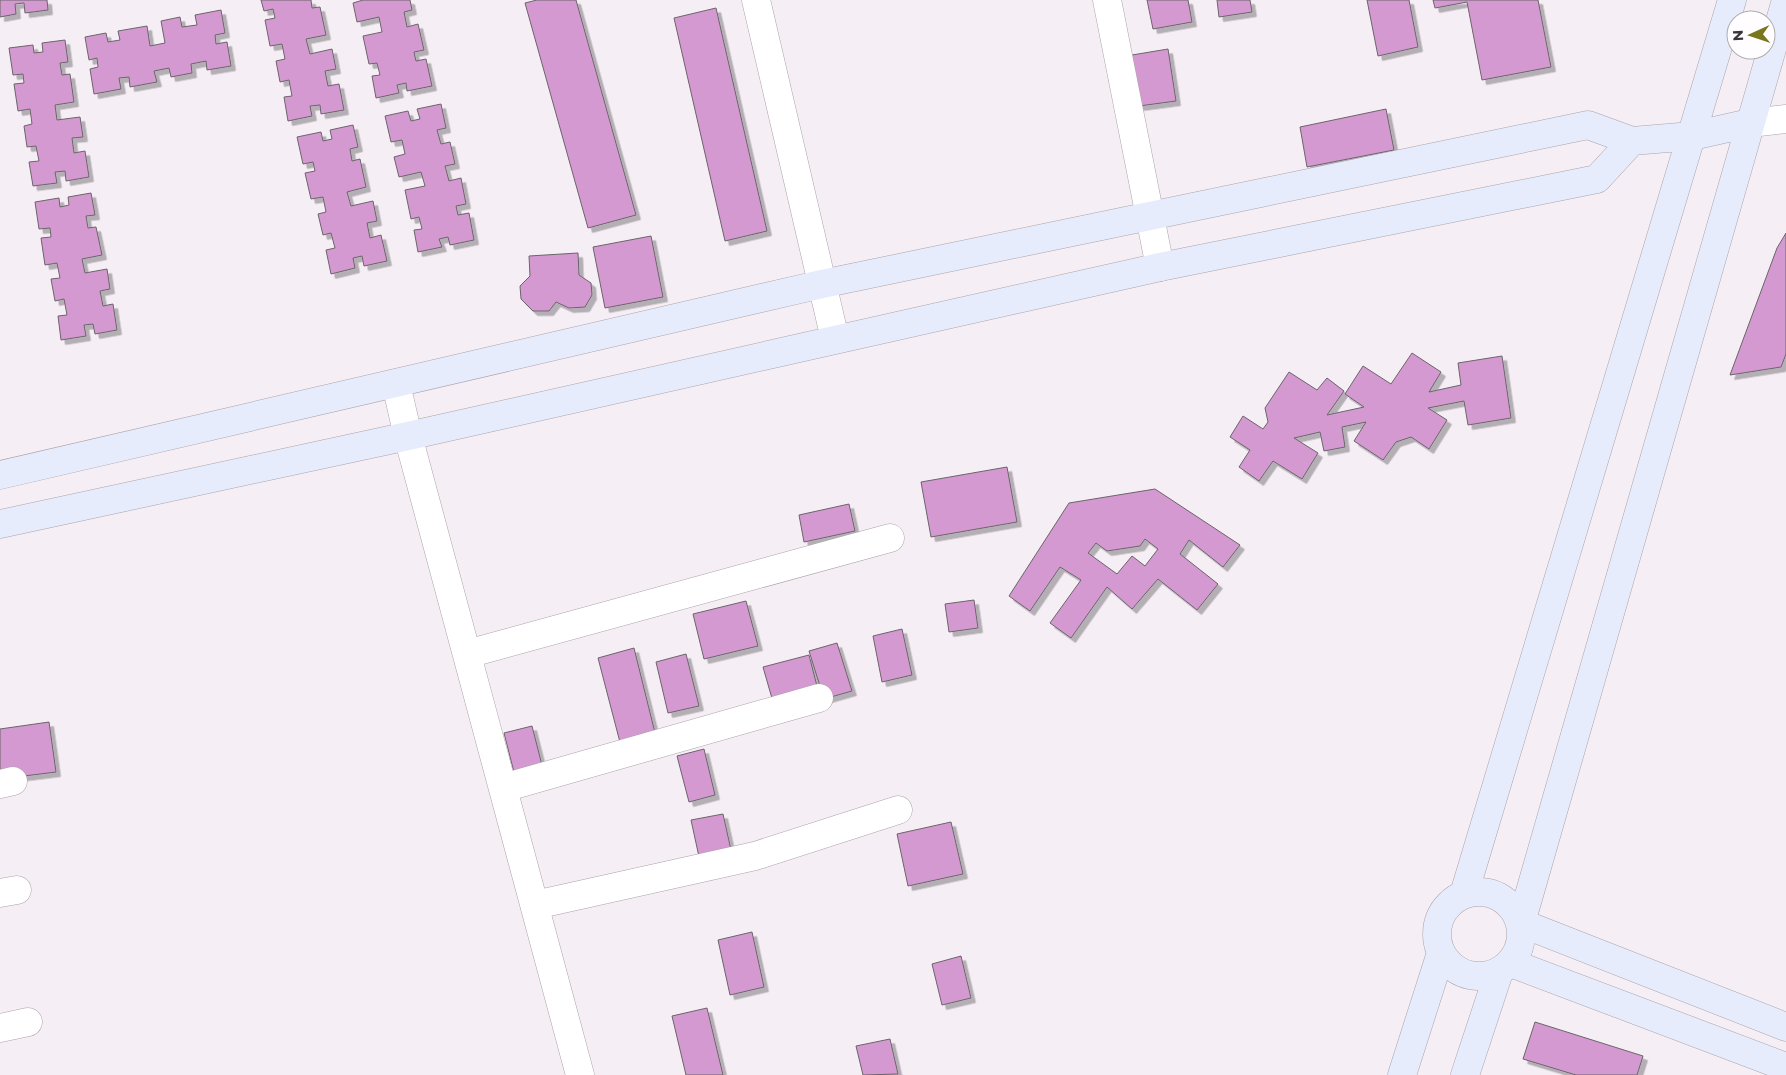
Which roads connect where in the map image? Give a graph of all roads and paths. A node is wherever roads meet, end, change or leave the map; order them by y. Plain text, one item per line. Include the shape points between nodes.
1 (756, 0) edge
2 (1107, 0) edge
3 (1732, 0) edge
4 (1786, 0) edge
5 (1786, 119) edge
6 (1750, 123) junction
7 (1692, 136) junction
8 (1632, 141) junction
9 (1151, 217) junction
10 (1160, 266) junction
11 (822, 284) junction
12 (834, 339) junction
13 (396, 384) junction
14 (408, 436) junction
15 (0, 475) edge
16 (0, 524) edge
17 (890, 538) dead end
18 (467, 654) junction
19 (819, 698) dead end
20 (503, 788) junction
21 (898, 810) dead end
22 (1464, 894) junction
23 (535, 905) junction
24 (1520, 923) junction
25 (1441, 953) junction
26 (1505, 968) junction
27 (28, 1022) dead end
28 (1786, 1027) edge
29 (0, 1028) edge
30 (1786, 1068) edge
31 (580, 1075) edge
32 (1402, 1075) edge
33 (1465, 1075) edge

1 - 11 street
2 - 9 street
3 - 7 street
4 - 6 street
5 - 6 street
6 - 7 street
6 - 24 street
7 - 8 street
7 - 22 street
8 - 9 street via 1588,125
8 - 10 street via 1597,179
9 - 10 street
9 - 11 street
10 - 12 street
11 - 12 street
11 - 13 street
12 - 14 street
13 - 14 street
13 - 15 street
14 - 16 street
14 - 18 street
17 - 18 street
18 - 20 street
19 - 20 street
20 - 23 street
21 - 23 street via 755,856
22 - 24 street via 1492,894 1505,900
22 - 25 street via 1442,913 1437,940
23 - 31 street
24 - 26 street via 1522,938 1518,951
24 - 28 street
25 - 26 street via 1448,964 1473,977 1486,977
25 - 32 street
26 - 30 street
26 - 33 street
27 - 29 street

